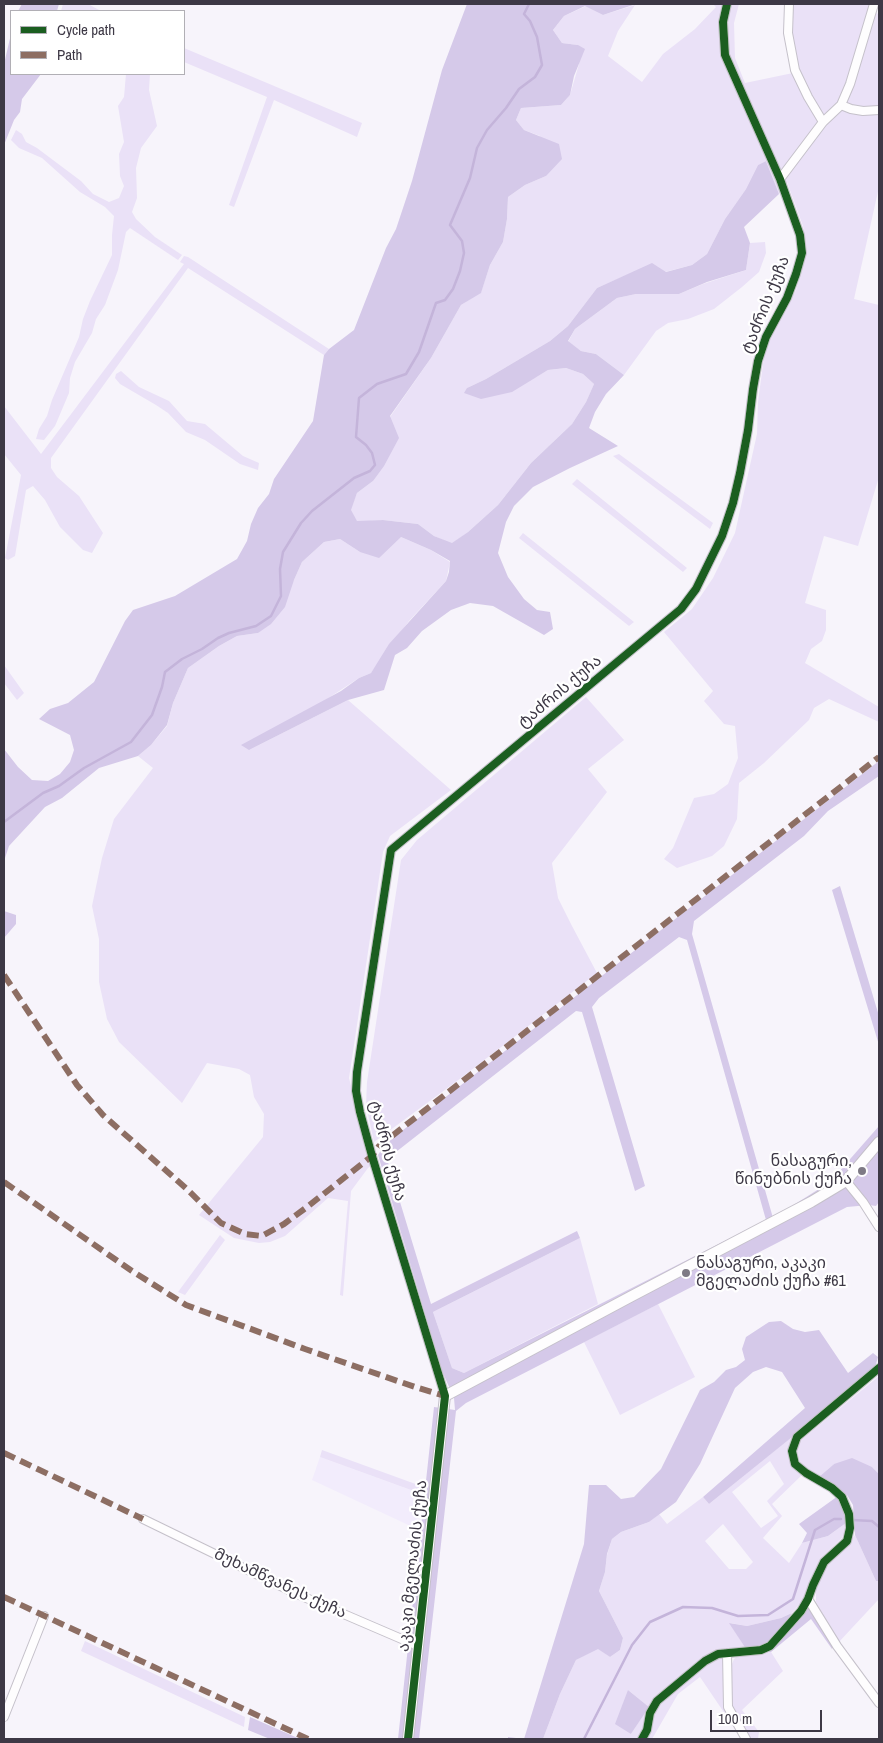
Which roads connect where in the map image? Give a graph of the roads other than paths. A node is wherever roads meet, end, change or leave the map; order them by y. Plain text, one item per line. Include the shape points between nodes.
1 (727, 4) edge
2 (789, 4) edge
3 (874, 4) edge
4 (841, 106) junction
5 (879, 110) edge
6 (823, 122) junction
7 (780, 179) junction
8 (879, 1142) edge
9 (846, 1181) junction
10 (879, 1227) edge
11 (879, 1368) edge
12 (445, 1396) junction
13 (143, 1519) dead end
14 (808, 1599) junction
15 (44, 1616) dead end
16 (418, 1646) junction
17 (727, 1653) junction
18 (879, 1703) edge
19 (4, 1718) edge
20 (408, 1739) edge
21 (642, 1739) edge
22 (746, 1739) edge

1 - 7 street, ტაძრის ქუჩა via 723,22 725,56
2 - 6 street via 788,33 795,70
3 - 4 street
4 - 5 street via 863,111
4 - 6 street
6 - 7 street
7 - 12 street, ტაძრის ქუჩა via 800,235 802,253 788,298 766,337 758,361 733,503 722,536 696,589 681,609 391,850 356,1091 372,1156
8 - 9 street
9 - 10 street
9 - 12 street
11 - 14 street via 797,1437 792,1451 795,1464 842,1497 849,1514 850,1528 846,1540 824,1562
12 - 16 street, აკაკი მგელაძის ქუჩა
13 - 16 street, მუხამწვანეს ქუჩა via 297,1594
14 - 17 street via 770,1646 761,1650
14 - 18 street via 837,1646
15 - 19 street
16 - 20 street, აკაკი მგელაძის ქუჩა
17 - 21 street via 705,1661 657,1701
17 - 22 street via 728,1707

